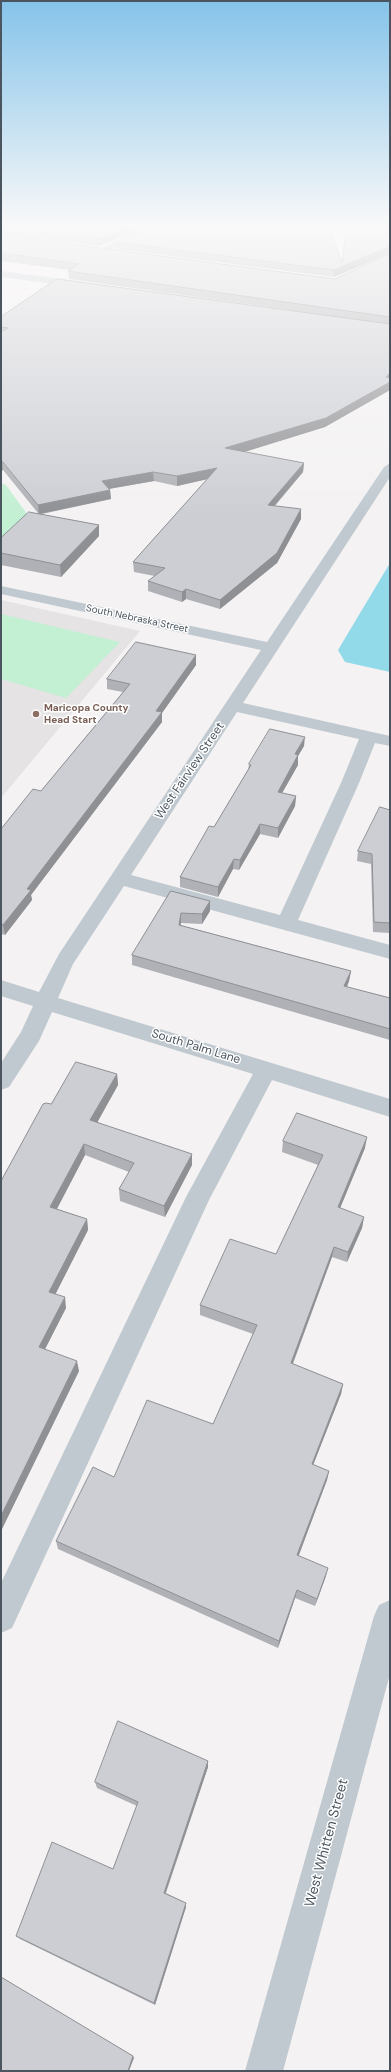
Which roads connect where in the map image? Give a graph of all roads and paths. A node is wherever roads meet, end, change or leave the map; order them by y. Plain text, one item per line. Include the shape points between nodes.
1 (390, 467) edge
2 (1, 590) edge
3 (272, 648) junction
4 (234, 706) junction
5 (369, 736) junction
6 (390, 741) edge
7 (120, 878) junction
8 (286, 923) junction
9 (390, 952) edge
10 (1, 988) edge
11 (46, 1001) junction
12 (267, 1069) junction
13 (1, 1081) edge
14 (390, 1108) edge
15 (1, 1616) edge
16 (390, 1616) edge
17 (264, 2071) edge

1 - 3 street, West Fairview Street
2 - 3 street, South Nebraska Street
3 - 4 street, West Fairview Street
4 - 5 street
4 - 7 street, West Fairview Street
5 - 6 street
5 - 8 street
7 - 8 street
7 - 11 street, West Fairview Street via 63,964
8 - 9 street
10 - 11 street, South Palm Lane
11 - 12 street, South Palm Lane
11 - 13 street, West Fairview Street via 31,1035
12 - 14 street, South Palm Lane
12 - 15 street via 198,1197
16 - 17 street, West Whitten Street

